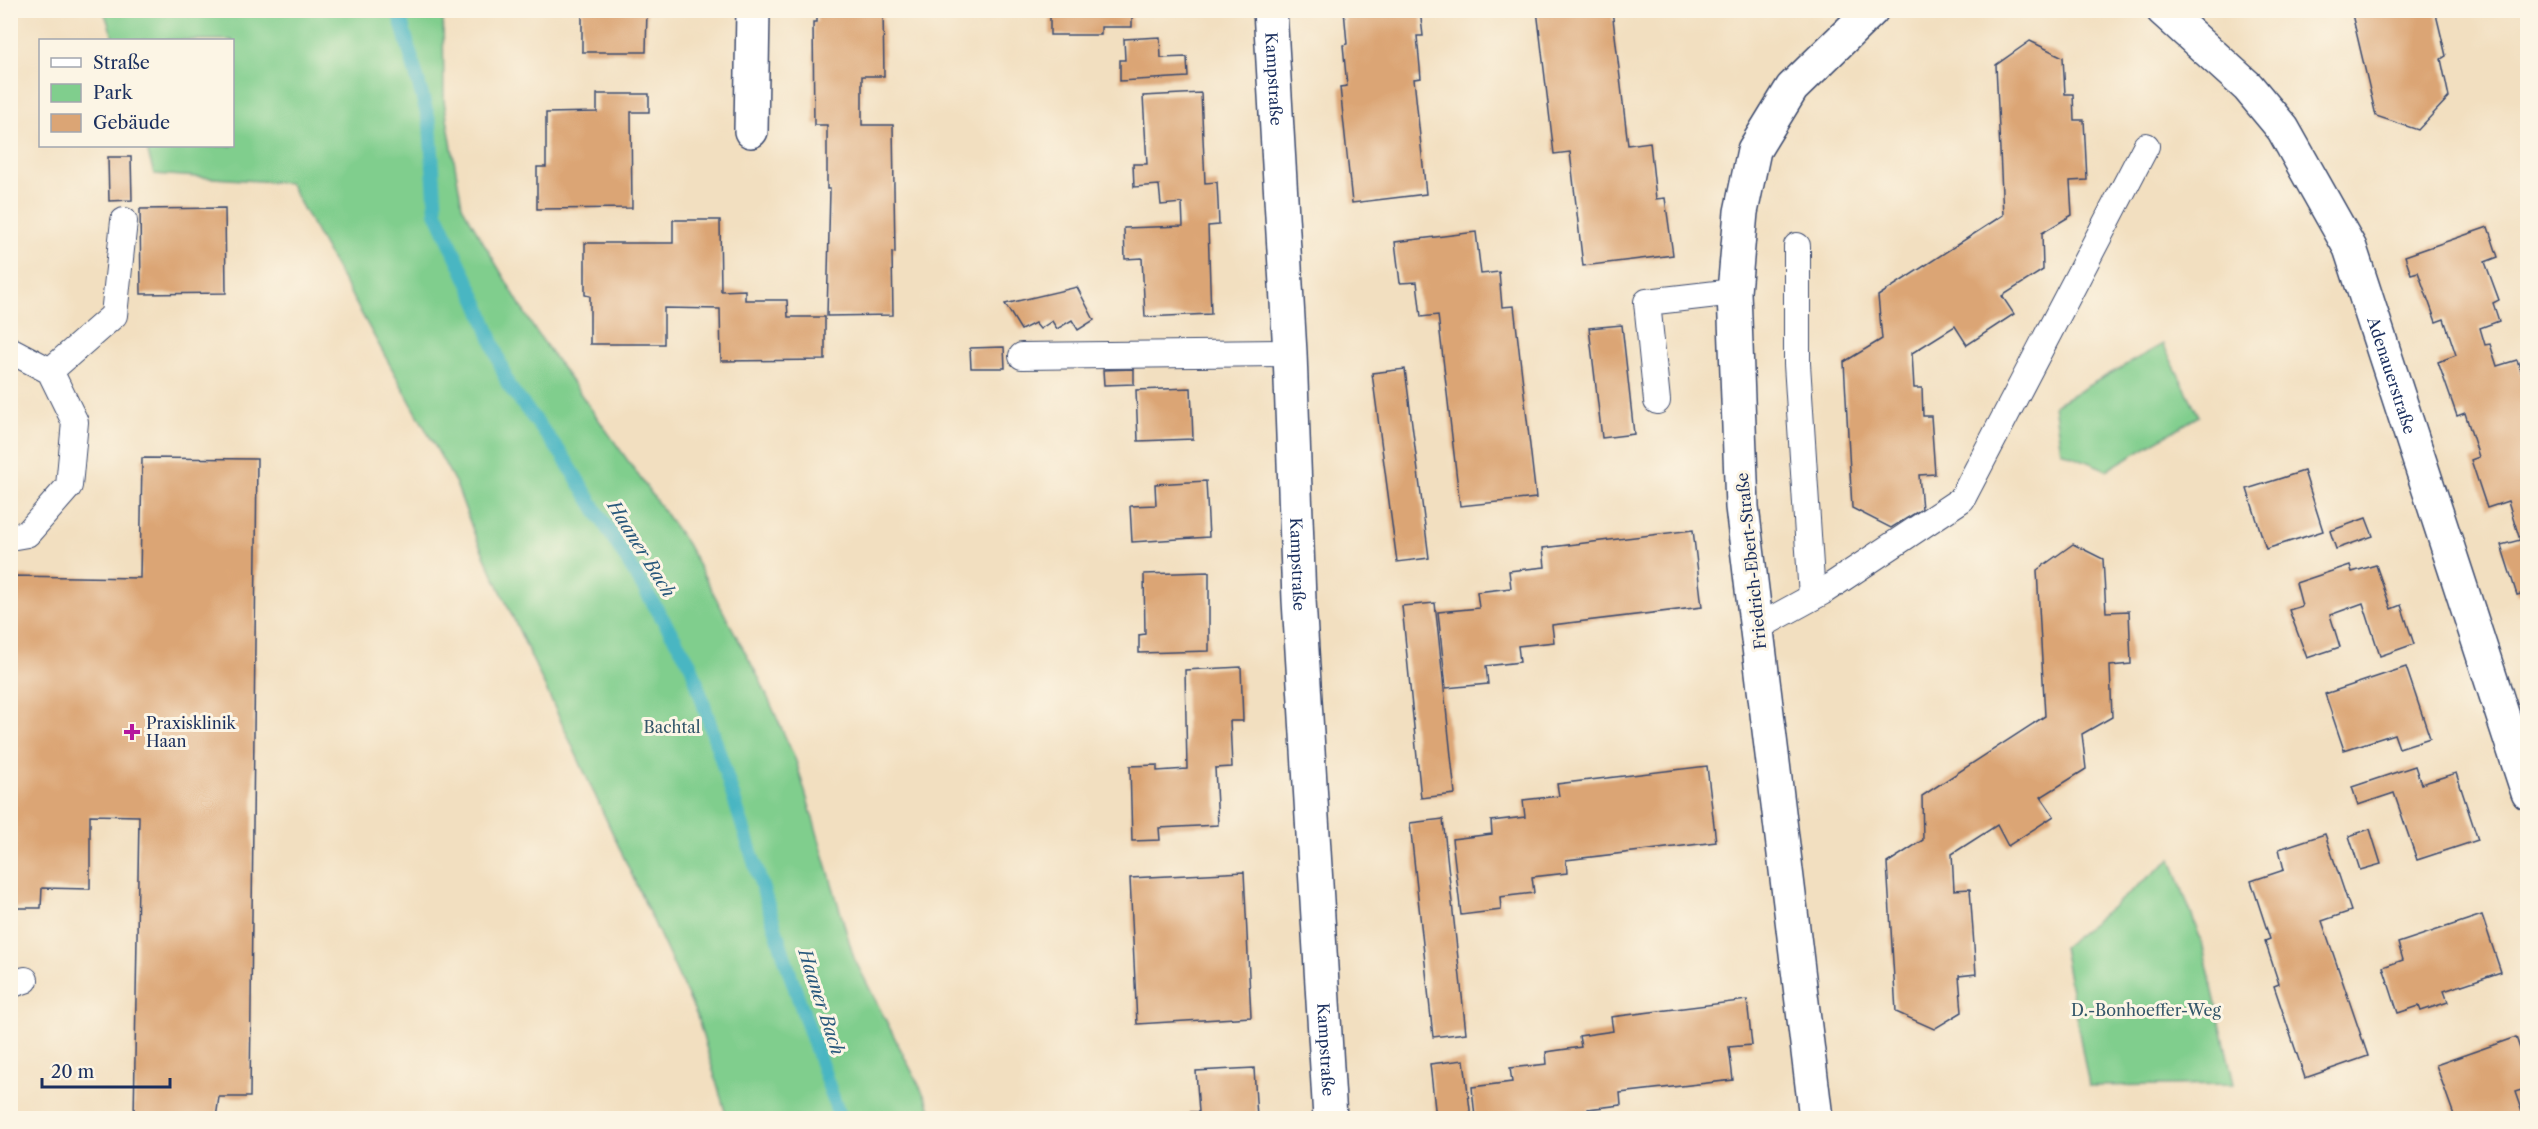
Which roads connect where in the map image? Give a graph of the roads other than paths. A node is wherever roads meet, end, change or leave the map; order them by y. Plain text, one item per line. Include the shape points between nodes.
1 (753, 10) edge
2 (1270, 10) edge
3 (1872, 10) edge
4 (2163, 10) edge
5 (751, 131) dead end
6 (2146, 146) dead end
7 (124, 220) dead end
8 (1797, 246) dead end
9 (1734, 292) junction
10 (10, 350) edge
11 (1290, 353) junction
12 (1022, 356) dead end
13 (50, 370) junction
14 (1657, 401) dead end
15 (10, 537) edge
16 (1812, 597) junction
17 (1758, 627) junction
18 (2528, 793) edge
19 (1330, 1119) edge
20 (1816, 1119) edge

1 - 5 street
2 - 11 street, Kampstraße
3 - 9 street, Friedrich-Ebert-Straße via 1792,88 1754,150 1741,212
4 - 18 street, Adenauerstraße via 2248,87 2283,129 2350,248
6 - 16 lane via 1962,499
7 - 13 lane via 114,315
8 - 16 lane via 1797,364
9 - 14 lane via 1647,302
9 - 17 street, Friedrich-Ebert-Straße via 1742,507
10 - 13 lane
11 - 12 lane
11 - 19 street, Kampstraße via 1299,600
13 - 15 lane via 75,422 69,486 27,534
16 - 17 lane
17 - 20 street, Friedrich-Ebert-Straße

